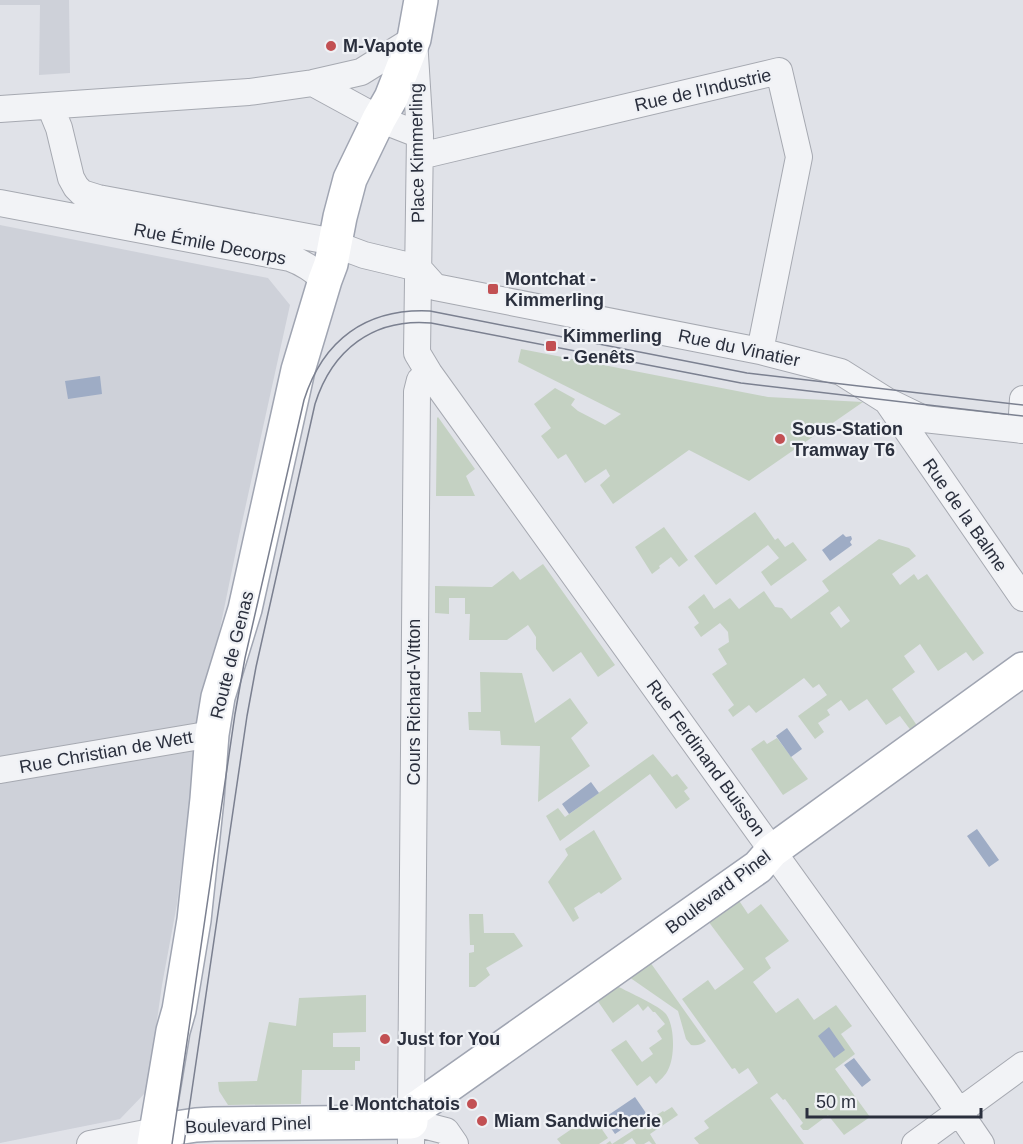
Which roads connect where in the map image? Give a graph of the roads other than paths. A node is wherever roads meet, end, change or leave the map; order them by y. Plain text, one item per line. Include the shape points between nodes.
1 (422, 0) edge
2 (414, 39) junction
3 (314, 83) junction
4 (78, 104) junction
5 (50, 106) junction
6 (0, 109) edge
7 (379, 119) junction
8 (420, 145) junction
9 (69, 171) junction
10 (0, 203) edge
11 (94, 209) junction
12 (334, 244) junction
13 (418, 268) junction
14 (325, 280) junction
15 (760, 351) junction
16 (429, 373) junction
17 (1023, 399) edge
18 (887, 401) junction
19 (1022, 430) edge
20 (1023, 598) edge
21 (1023, 669) edge
22 (212, 734) junction
23 (0, 770) edge
24 (772, 851) junction
25 (1023, 1065) edge
26 (958, 1113) junction
27 (411, 1126) edge
28 (155, 1138) edge
29 (90, 1144) edge
30 (455, 1144) edge
31 (915, 1144) edge
32 (981, 1144) edge

1 - 2 main road, Route de Genas
2 - 3 street via 361,72
2 - 7 main road, Route de Genas
2 - 8 street, Place Kimmerling
3 - 4 street via 249,92
3 - 7 street
4 - 5 street
4 - 9 street via 70,121
5 - 6 street
5 - 9 street, Rue Émile Decorps
7 - 8 street
7 - 12 main road, Route de Genas via 350,179
8 - 13 street, Place Kimmerling
8 - 15 street, Rue de l'Industrie via 779,71 799,157
9 - 11 street, Rue Émile Decorps
10 - 11 street, Rue Émile Decorps
11 - 12 street, Rue Émile Decorps
11 - 14 street, Rue Émile Decorps via 290,258
12 - 13 street
12 - 14 main road, Route de Genas
13 - 15 street, Rue du Vinatier via 435,287
13 - 16 street via 417,352
14 - 22 main road, Route de Genas via 298,370
15 - 18 street, Rue du Vinatier via 841,372
16 - 24 street, Rue Ferdinand Buisson
16 - 27 street, Cours Richard-Vitton via 420,380 417,392
17 - 19 street
18 - 19 street, Rue du Vinatier via 924,419
18 - 20 street, Rue de la Balme
21 - 24 main road, Boulevard Pinel
22 - 23 street, Rue Christian de Wett
22 - 28 main road, Route de Genas via 194,920
24 - 26 street, Rue Ferdinand Buisson
24 - 27 main road, Boulevard Pinel via 758,867
25 - 26 street
26 - 31 street
26 - 32 street, Rue Ferdinand Buisson
27 - 28 main road, Boulevard Pinel via 214,1124 196,1125
27 - 30 street via 446,1131
28 - 29 street

